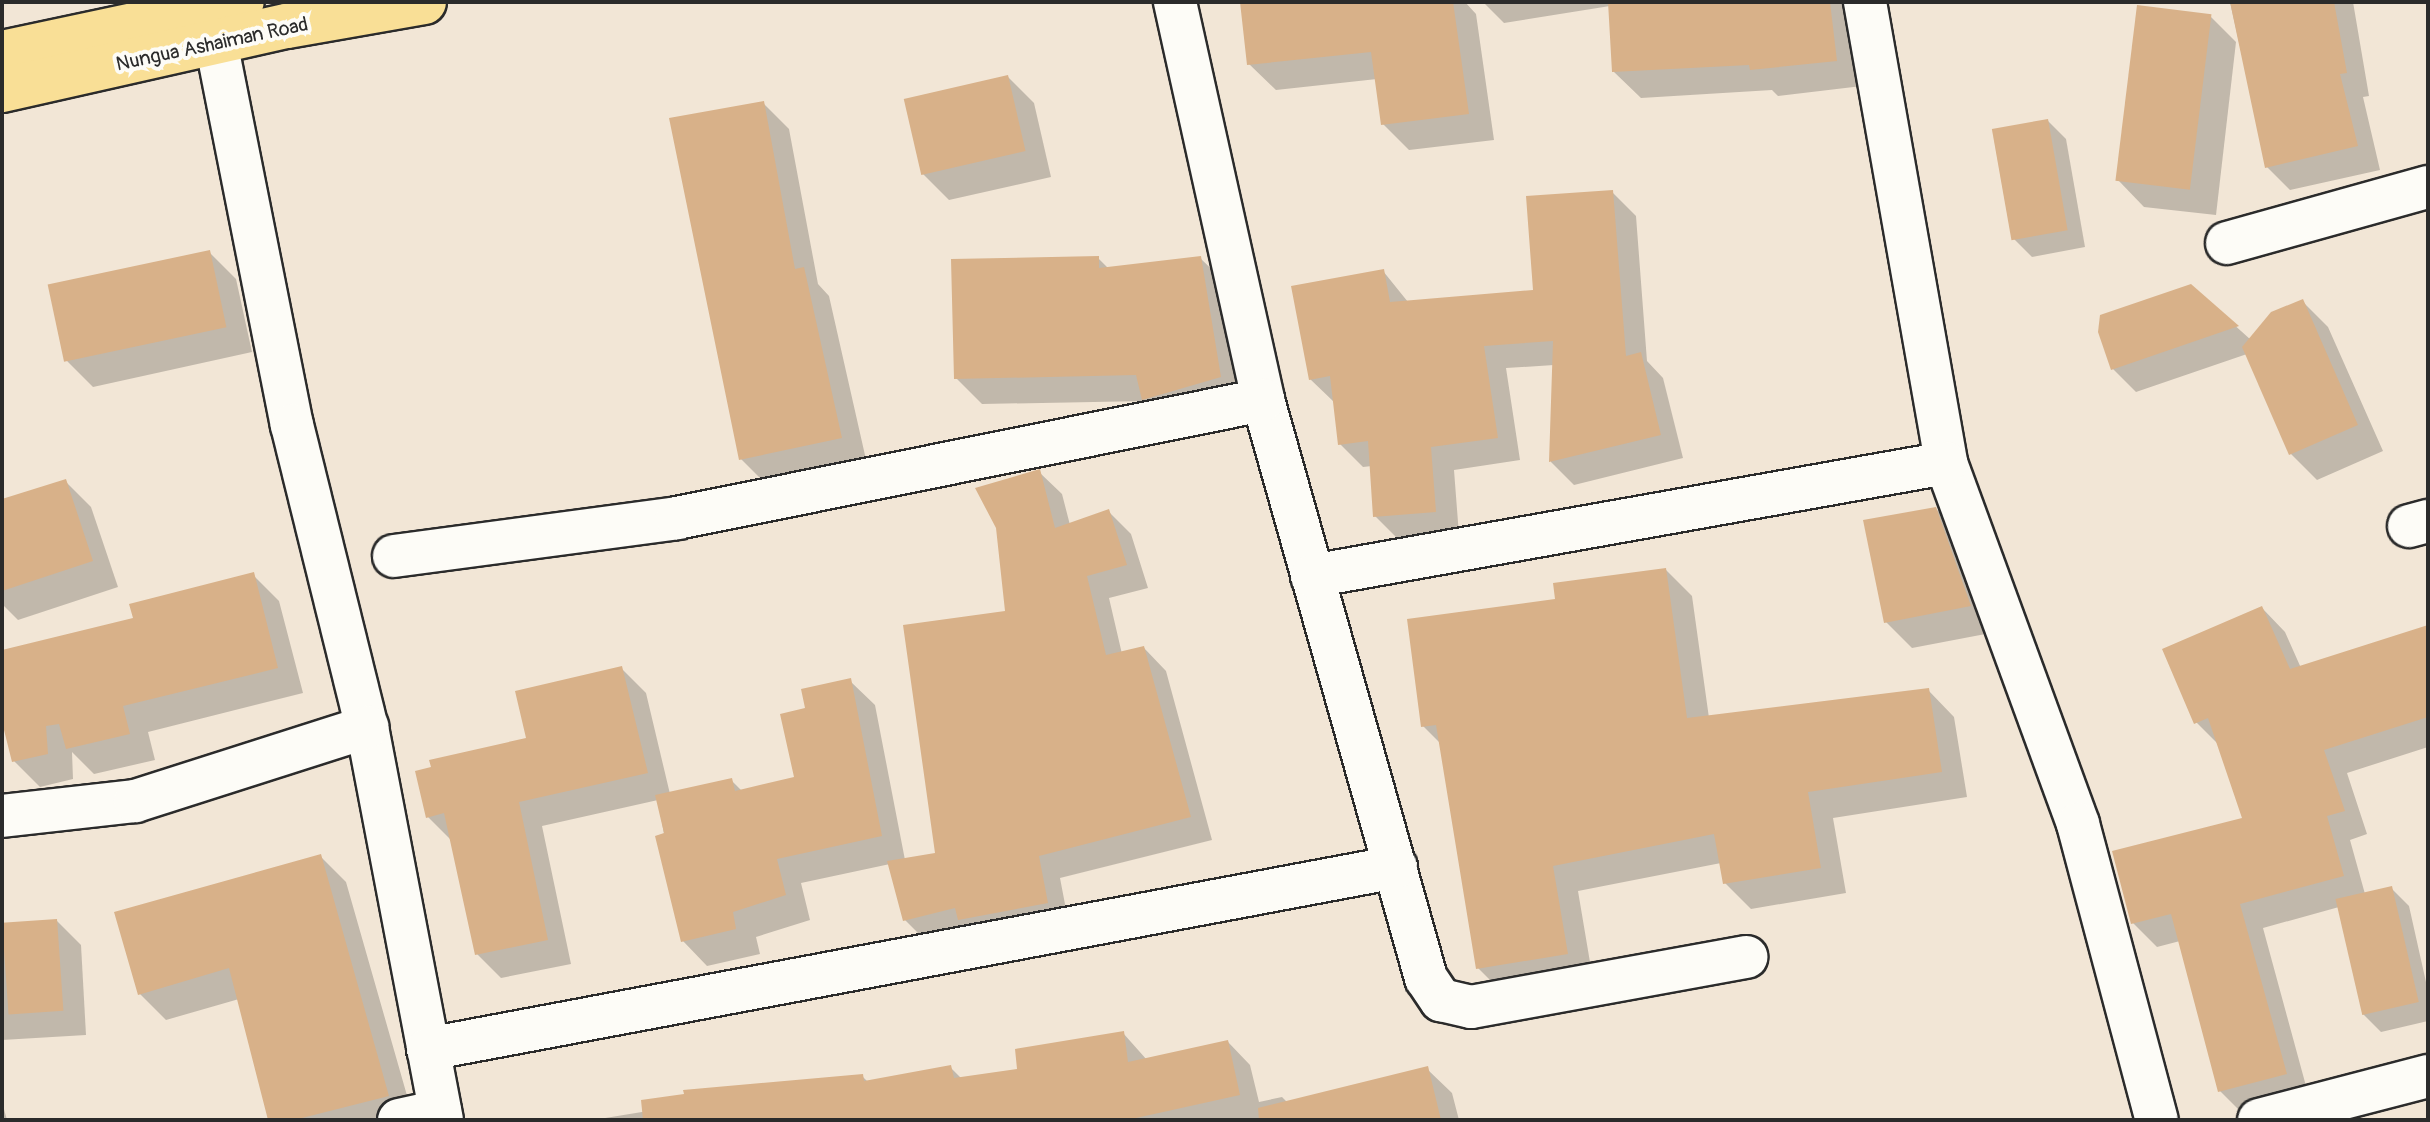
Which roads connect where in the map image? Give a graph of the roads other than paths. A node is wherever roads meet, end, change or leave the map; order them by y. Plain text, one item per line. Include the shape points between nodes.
1 (242, 2) edge
2 (424, 2) edge
3 (1175, 2) edge
4 (1865, 2) edge
5 (282, 14) edge
6 (216, 42) junction
7 (2, 53) edge
8 (2, 90) edge
9 (2428, 187) edge
10 (2227, 243) dead end
11 (1263, 400) junction
12 (1946, 463) junction
13 (394, 556) dead end
14 (1312, 576) junction
15 (367, 727) junction
16 (2, 816) edge
17 (1396, 867) junction
18 (1746, 957) dead end
19 (428, 1049) junction
20 (2428, 1076) edge
21 (441, 1116) edge
22 (399, 1120) edge
23 (2157, 1120) edge
24 (2259, 1120) edge

1 - 7 main road, Nungua Ashaiman Road
2 - 5 main road, Nungua Ashaiman Road
3 - 11 street
4 - 12 street
5 - 6 main road, Nungua Ashaiman Road
6 - 8 main road, Nungua Ashaiman Road
6 - 15 street via 292,425
9 - 10 street
11 - 13 street via 677,518
11 - 14 street
12 - 14 street
12 - 23 street via 2078,824
14 - 17 street
15 - 16 street via 135,801
15 - 19 street
17 - 18 street via 1426,978 1441,1000 1471,1007
17 - 19 street
19 - 21 street
20 - 24 street
21 - 22 street

